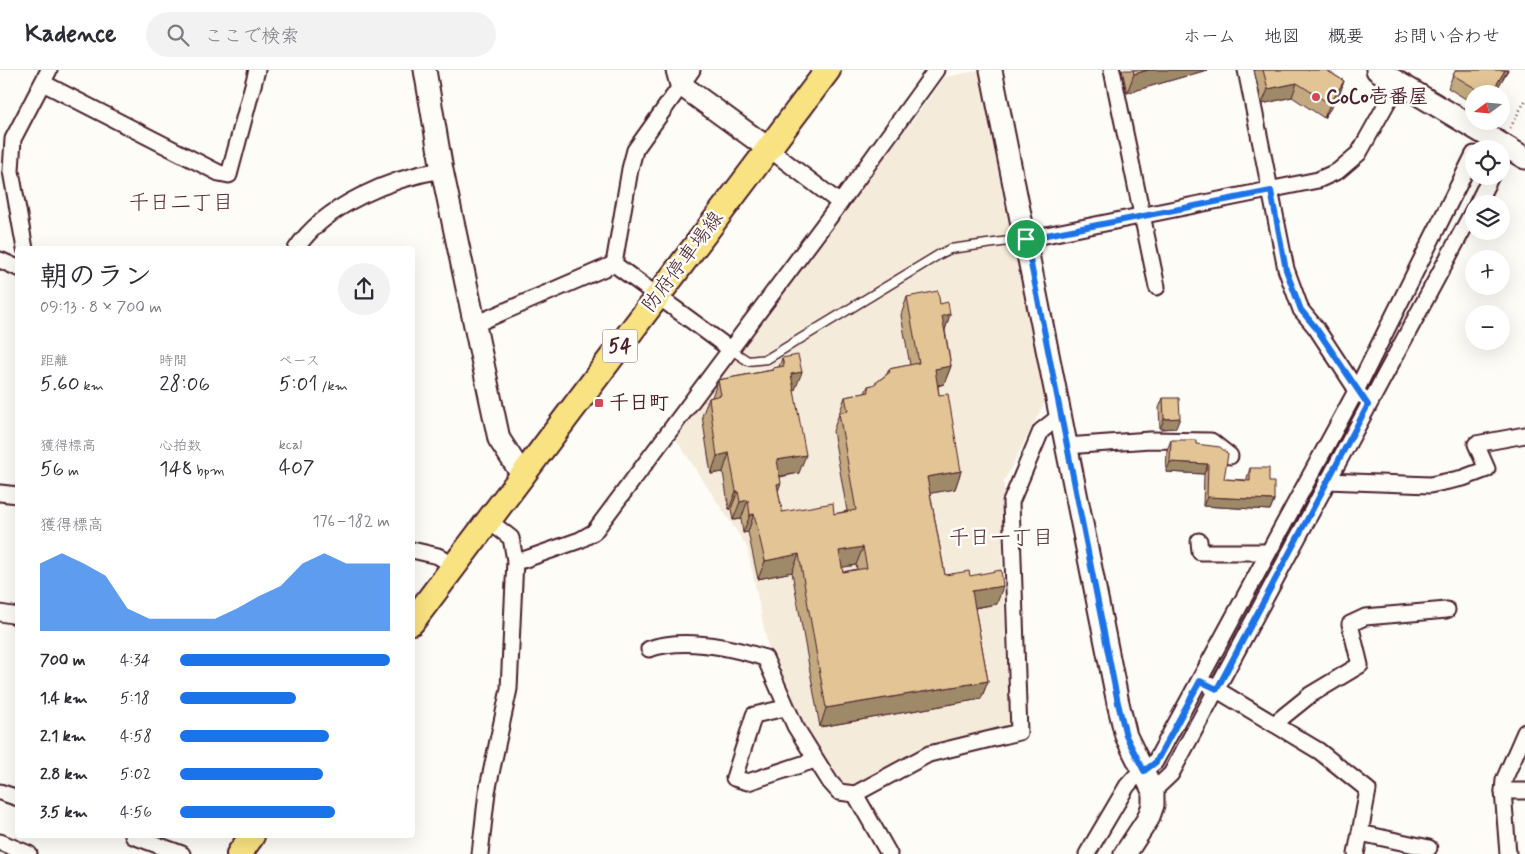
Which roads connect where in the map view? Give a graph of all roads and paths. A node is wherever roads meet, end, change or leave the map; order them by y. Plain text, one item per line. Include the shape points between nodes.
1 (257, 70) edge
2 (425, 70) edge
3 (828, 70) edge
4 (936, 70) edge
5 (991, 70) edge
6 (1112, 70) edge
7 (1246, 70) edge
8 (1377, 70) edge
9 (684, 75) edge
10 (46, 77) edge
11 (1398, 83) junction
12 (1525, 101) edge
13 (1485, 140) edge
14 (1498, 140) edge
15 (769, 149) junction
16 (1510, 152) edge
17 (1525, 158) edge
18 (442, 170) junction
19 (1465, 172) edge
20 (1271, 191) junction
21 (840, 203) junction
22 (1144, 216) junction
23 (1465, 226) edge
24 (1026, 239) junction
25 (24, 246) edge
26 (298, 246) edge
27 (0, 260) edge
28 (614, 264) junction
29 (15, 267) edge
30 (1157, 287) dead end
31 (658, 296) junction
32 (473, 325) junction
33 (730, 349) junction
34 (1356, 390) junction
35 (1368, 405) junction
36 (1060, 416) junction
37 (1525, 435) edge
38 (1066, 446) junction
39 (1230, 456) edge
40 (523, 476) junction
41 (1327, 482) junction
42 (0, 495) edge
43 (15, 495) edge
44 (489, 521) junction
45 (1199, 541) dead end
46 (415, 551) edge
47 (1268, 552) junction
48 (515, 560) junction
49 (455, 567) junction
50 (1447, 610) dead end
51 (0, 613) edge
52 (15, 616) edge
53 (415, 618) edge
54 (649, 649) dead end
55 (1200, 681) junction
56 (1217, 689) junction
57 (785, 708) junction
58 (1274, 724) junction
59 (1525, 732) edge
60 (816, 760) junction
61 (1144, 771) junction
62 (1153, 791) junction
63 (1503, 791) junction
64 (1525, 791) edge
65 (0, 792) edge
66 (855, 794) junction
67 (15, 797) edge
68 (1360, 833) junction
69 (138, 838) edge
70 (0, 842) edge
71 (1429, 848) dead end
72 (29, 854) edge
73 (182, 854) edge
74 (480, 854) edge
75 (888, 854) edge
76 (1087, 854) edge
77 (1125, 854) edge
78 (1356, 854) edge
79 (1508, 854) edge

1 - 10 street via 229,175 219,173
2 - 18 street
3 - 15 main road, 防府停車場線 / 54
4 - 21 street
5 - 24 street
6 - 22 street
7 - 20 street
8 - 11 street
9 - 15 street
9 - 28 street via 636,150
10 - 25 street via 13,139 11,171
11 - 13 street
11 - 20 street via 1359,153 1338,171 1318,180
12 - 14 path
15 - 21 street
15 - 31 main road, 防府停車場線 / 54
16 - 17 street
18 - 26 street via 414,174 360,197 314,226
18 - 32 street
19 - 34 street
20 - 22 street
20 - 34 street via 1286,270 1301,310
21 - 33 street
22 - 24 street
22 - 30 street
23 - 35 street
24 - 33 lane via 950,249 767,359 748,361
24 - 36 street
27 - 29 street
28 - 31 street
28 - 32 street
31 - 33 street
31 - 40 main road, 防府停車場線 / 54
32 - 40 street via 499,439
33 - 48 street via 594,532 580,540
34 - 35 street
34 - 47 street
35 - 41 street
36 - 38 street
36 - 66 street via 1041,431 1012,502 1019,732 929,754
37 - 41 street via 1476,444 1487,469 1463,478 1430,485
38 - 39 street via 1150,440 1211,441
38 - 61 street via 1126,736
40 - 44 main road, 防府停車場線 / 54
41 - 56 street
42 - 43 street
44 - 48 street via 511,538
44 - 49 main road, 防府停車場線 / 54
45 - 47 street via 1200,552
46 - 49 street via 438,556
47 - 55 street
48 - 74 street via 509,688 487,792
49 - 53 main road, 防府停車場線 / 54
50 - 58 street via 1365,617 1350,624 1360,665 1310,696
51 - 52 street
54 - 57 street via 664,644 694,645 741,650 765,658
55 - 56 street
55 - 61 street via 1156,762
56 - 58 street
56 - 62 street via 1171,774
57 - 60 street
57 - 60 street via 754,715 734,778 748,782
58 - 68 street via 1319,751 1368,790
59 - 63 street via 1504,780
60 - 66 street via 839,792
61 - 62 street
61 - 76 street via 1127,786
62 - 77 street via 1148,819
63 - 64 street
63 - 79 street
65 - 67 street
66 - 75 street
68 - 71 street
68 - 78 street
69 - 73 street
70 - 72 street

